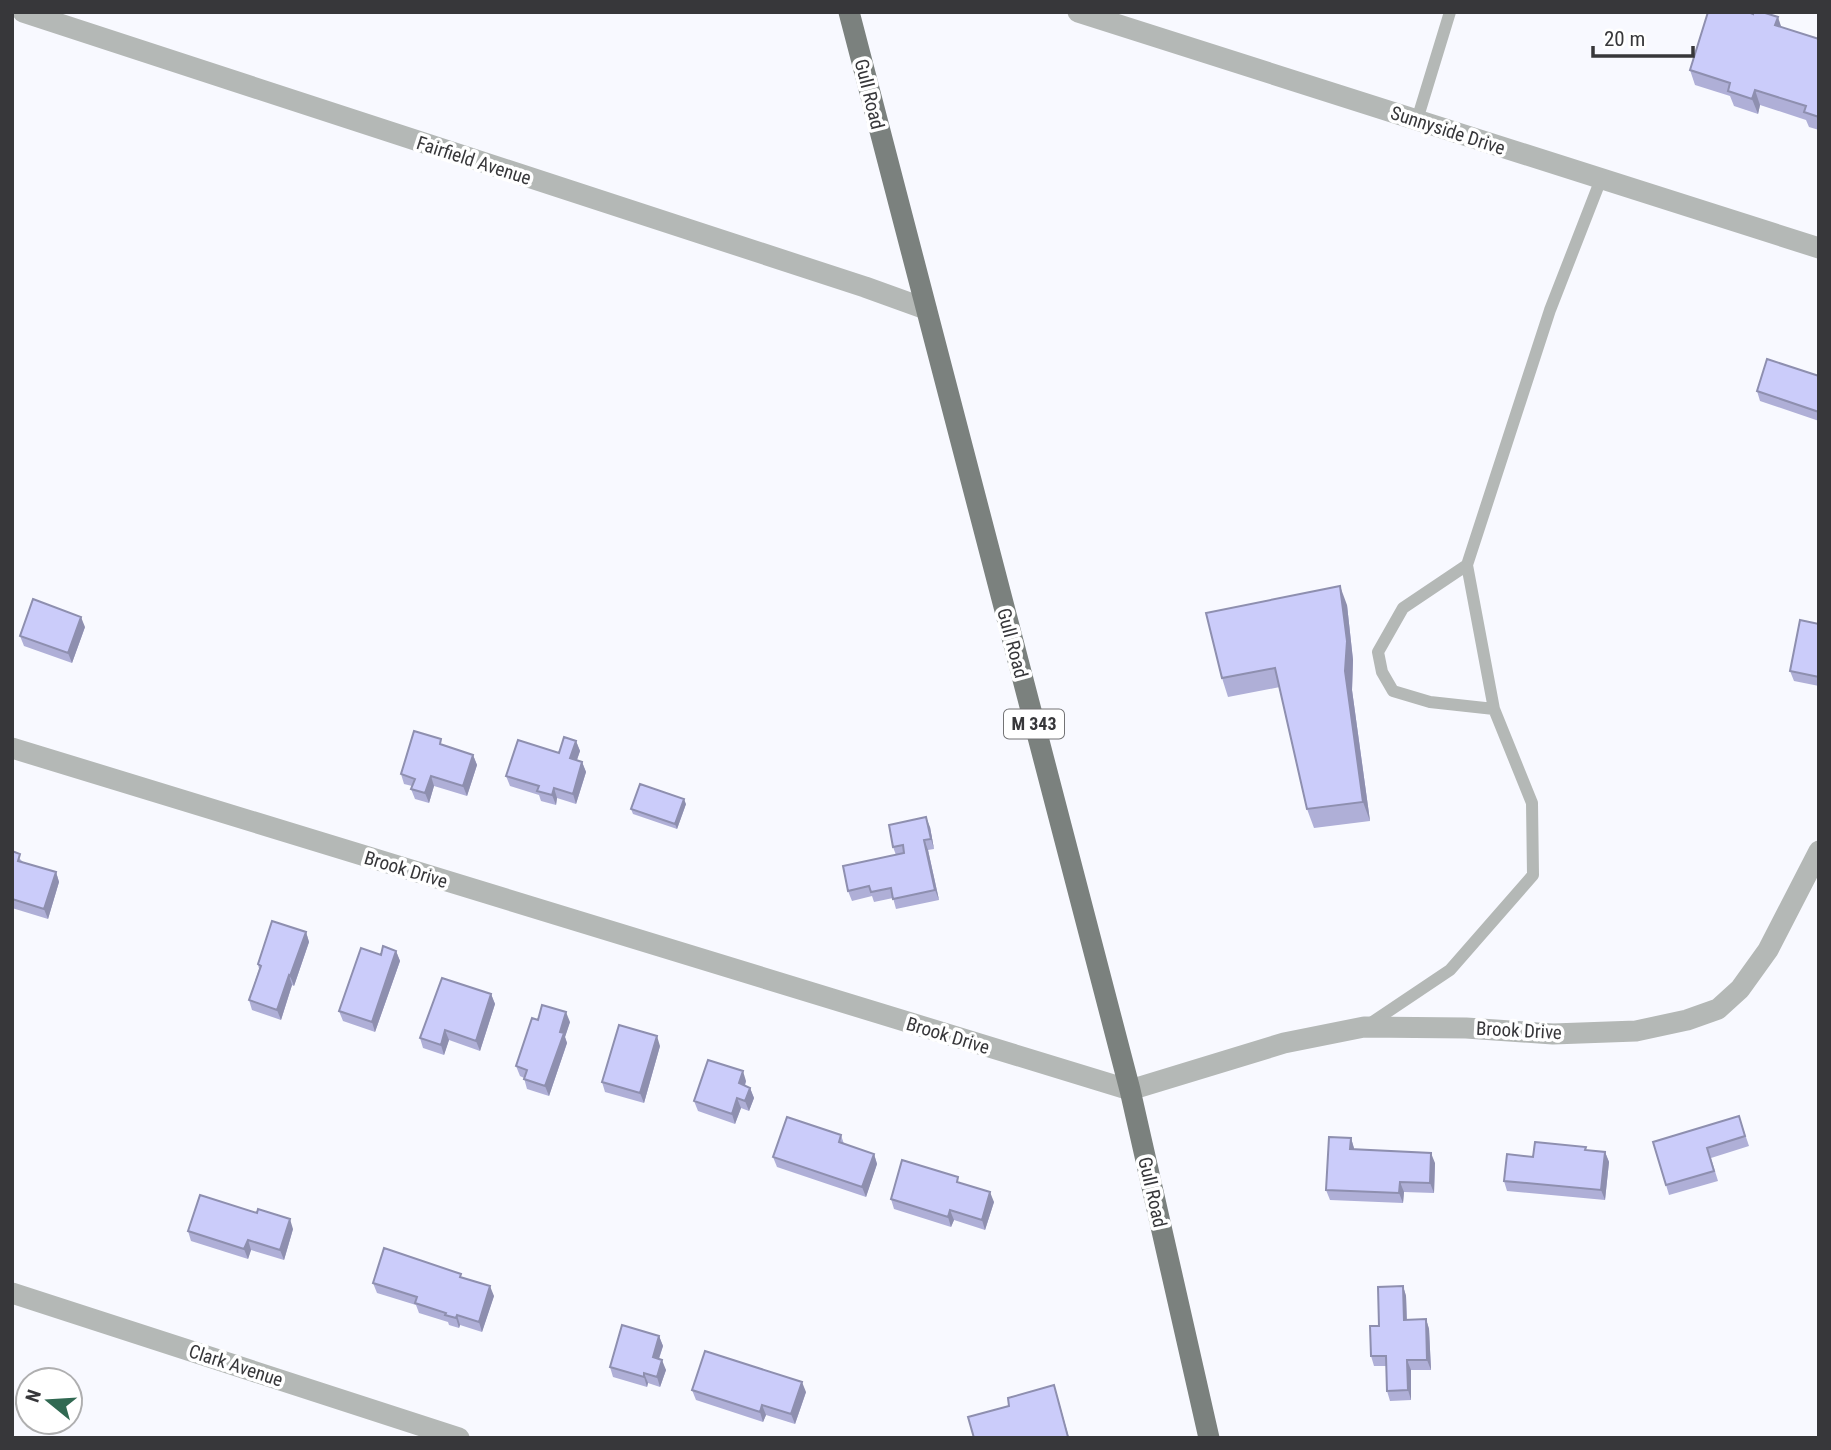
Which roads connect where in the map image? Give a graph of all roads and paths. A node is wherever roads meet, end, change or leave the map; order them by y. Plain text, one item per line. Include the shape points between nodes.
1 (23, 12) edge
2 (849, 12) edge
3 (1078, 12) edge
4 (1450, 12) edge
5 (1417, 120) junction
6 (1601, 179) junction
7 (1819, 248) edge
8 (926, 309) junction
9 (1467, 565) junction
10 (1494, 709) junction
11 (12, 748) edge
12 (1819, 851) edge
13 (1364, 1027) junction
14 (1130, 1090) junction
15 (12, 1293) edge
16 (459, 1438) edge
17 (1209, 1438) edge

1 - 8 street, Fairfield Avenue
2 - 8 main road, Gull Road / M 343
3 - 5 street, Sunnyside Drive
4 - 5 lane
5 - 6 street, Sunnyside Drive
6 - 7 street, Sunnyside Drive
6 - 9 lane via 1550,310
8 - 14 main road, Gull Road / M 343
9 - 10 lane
9 - 10 lane via 1403,608 1378,652 1393,691 1430,702
10 - 13 lane via 1532,803 1533,875 1450,970
11 - 14 street, Brook Drive
12 - 13 street, Brook Drive via 1768,950 1740,989 1718,1009 1636,1031 1553,1034
13 - 14 street, Brook Drive via 1284,1043
14 - 17 main road, Gull Road / M 343
15 - 16 street, Clark Avenue

